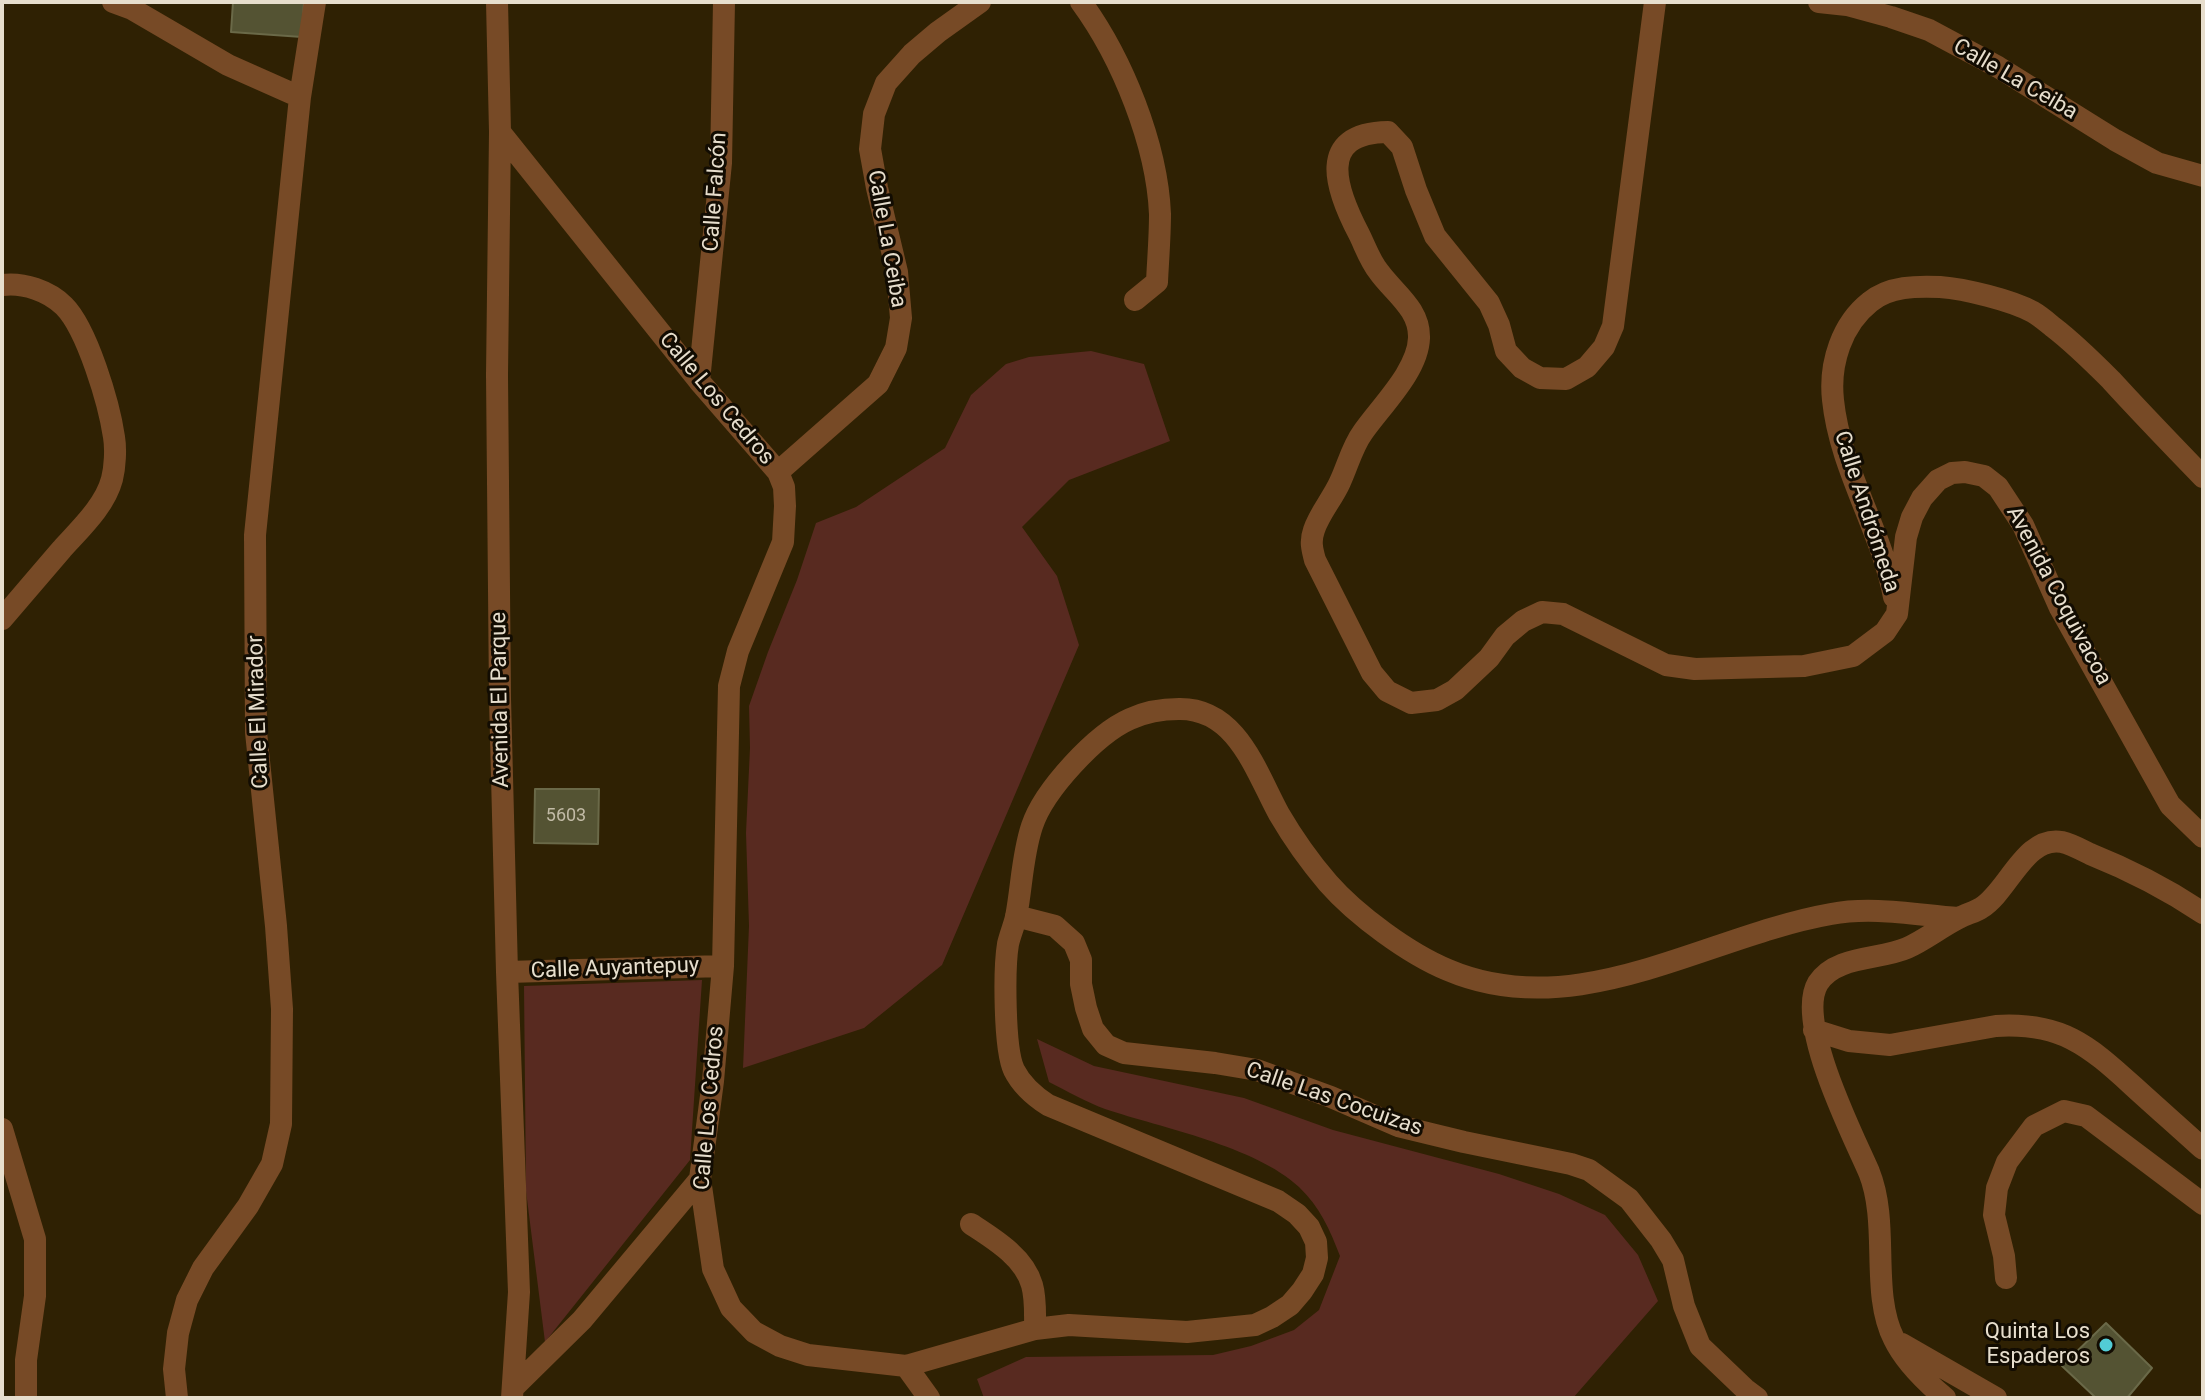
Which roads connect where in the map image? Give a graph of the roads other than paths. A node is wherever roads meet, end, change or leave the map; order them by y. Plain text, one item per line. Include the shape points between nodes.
1 (315, 2) edge
2 (497, 2) edge
3 (724, 2) edge
4 (980, 2) edge
5 (1081, 2) edge
6 (1655, 2) edge
7 (1819, 2) edge
8 (125, 4) edge
9 (300, 97) junction
10 (500, 132) junction
11 (2203, 176) edge
12 (2, 285) edge
13 (1135, 300) dead end
14 (699, 381) junction
15 (778, 472) junction
16 (2203, 477) edge
17 (1897, 614) junction
18 (2, 619) edge
19 (2203, 837) edge
20 (2203, 913) edge
21 (1016, 916) junction
22 (1958, 918) junction
23 (723, 966) junction
24 (507, 972) junction
25 (1814, 1030) junction
26 (2, 1129) edge
27 (2203, 1149) edge
28 (700, 1179) junction
29 (2203, 1204) edge
30 (971, 1224) dead end
31 (2006, 1278) dead end
32 (1035, 1329) junction
33 (1894, 1339) junction
34 (906, 1366) junction
35 (513, 1392) edge
36 (26, 1398) edge
37 (177, 1398) edge
38 (929, 1398) edge
39 (1757, 1398) edge
40 (1945, 1398) edge
41 (1996, 1398) edge

1 - 9 street, Calle El Mirador
2 - 10 street, Avenida El Parque
3 - 14 street, Calle Falcón via 721,163
4 - 15 street, Calle La Ceiba via 912,54 886,83 874,114 870,149 897,272 901,318 896,348 878,384
5 - 13 street via 1126,80 1155,175 1160,214 1157,282
6 - 17 street via 1613,326 1587,367 1566,379 1540,378 1506,351 1489,303 1435,236 1395,139 1388,132 1367,132 1346,143 1336,165 1339,190 1378,271 1415,316 1419,338 1413,360 1362,433 1314,529 1315,560 1372,673 1387,691 1411,703 1437,700 1455,690 1505,636 1542,612 1563,614 1666,665 1710,669 1804,666 1853,656 1885,632
7 - 11 street, Calle La Ceiba via 1929,30 2157,163
8 - 9 street via 228,65
9 - 37 street, Calle El Mirador via 255,535 256,732 281,996 281,1124 272,1164 187,1300 174,1369
10 - 14 street, Calle Los Cedros
10 - 24 street, Avenida El Parque via 497,390
12 - 18 street via 35,288 71,314 95,366 115,438 112,480 104,497
14 - 15 street, Calle Los Cedros
15 - 23 street, Calle Los Cedros via 784,487 783,542 729,686
16 - 17 street, Calle Andrómeda via 2076,345 2034,312 1948,288 1898,288 1874,298 1844,332 1833,399 1848,464 1889,571
17 - 19 street, Avenida Coquivacoa via 1906,537 1922,498 1952,473 1984,476 1998,487 2023,525 2060,608 2170,805
20 - 22 street via 2126,869 2061,841 2028,855 1983,907
21 - 22 street via 1033,822 1058,782 1090,748 1129,719 1181,709 1222,721 1241,743 1301,849 1352,905 1406,947 1448,970 1495,985 1588,983 1836,913
21 - 32 street, Calle Los Cedros via 1005,979 1009,1054 1022,1083 1067,1114 1278,1201 1309,1227 1317,1258 1313,1274 1290,1305 1255,1325 1187,1332 1069,1325
21 - 39 street, Calle Las Cocuizas via 1055,926 1074,943 1093,1029 1106,1045 1124,1053 1257,1070 1398,1126 1589,1170 1629,1199 1661,1240 1673,1260 1700,1346
22 - 25 street via 1905,949 1833,970 1819,982 1812,1001
23 - 24 street, Calle Auyantepuy
23 - 28 street, Calle Los Cedros
24 - 35 street, Avenida El Parque via 519,1292
25 - 27 street via 1849,1041 1890,1045 1996,1026 2043,1027 2099,1055
25 - 33 street via 1878,1201 1886,1318
26 - 36 street via 35,1239
28 - 34 street, Calle Los Cedros via 713,1269 731,1308 754,1332 808,1355
28 - 35 street via 582,1320
29 - 31 street via 2086,1116 2064,1111 2034,1126 2007,1162 1997,1188 1994,1215
30 - 32 street via 1025,1269 1033,1286
32 - 34 street, Calle Los Cedros
33 - 40 street via 1912,1366
33 - 41 street
34 - 38 street

